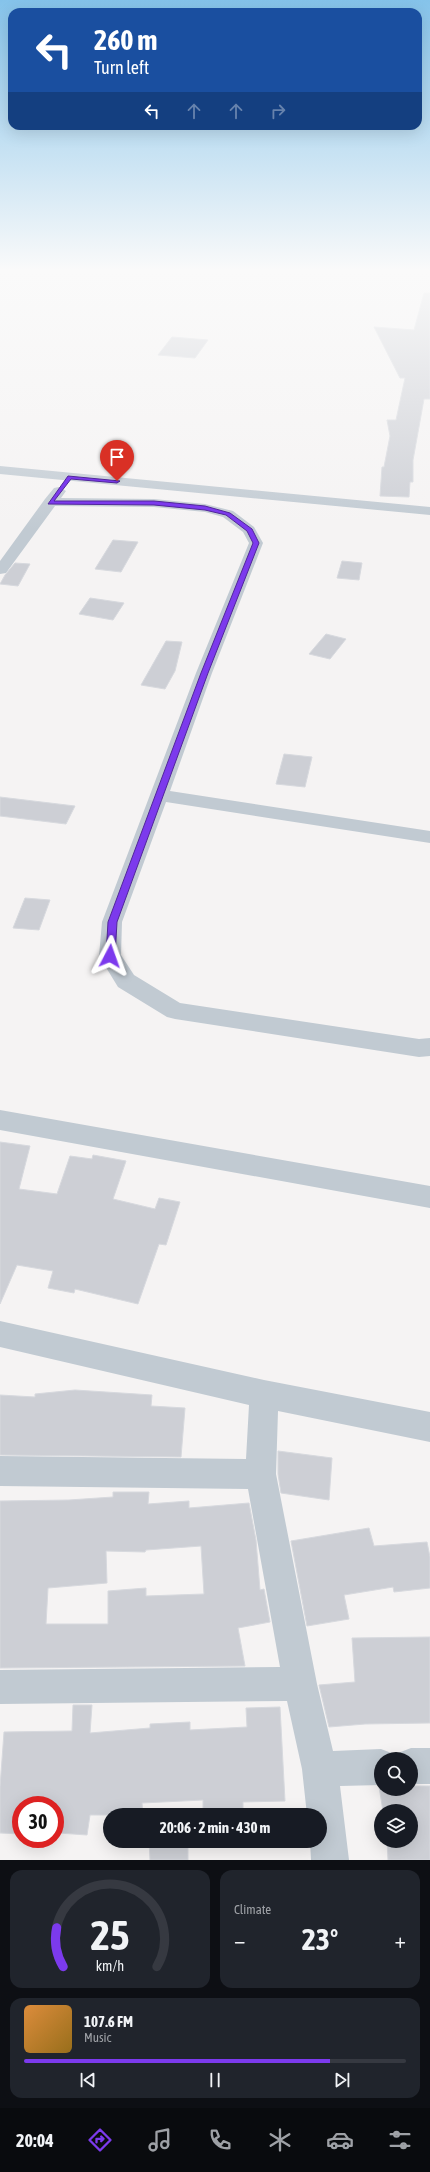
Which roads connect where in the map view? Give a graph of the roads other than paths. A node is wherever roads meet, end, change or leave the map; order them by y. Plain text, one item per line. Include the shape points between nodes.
1 (0, 470) edge
2 (70, 477) junction
3 (50, 502) junction
4 (430, 511) edge
5 (1, 570) dead end
6 (160, 795) junction
7 (430, 837) edge
8 (430, 1047) edge
9 (0, 1120) edge
10 (430, 1197) edge
11 (0, 1334) edge
12 (264, 1394) junction
13 (430, 1427) edge
14 (0, 1471) edge
15 (261, 1474) junction
16 (300, 1684) junction
17 (0, 1687) edge
18 (418, 1766) edge
19 (430, 1766) edge
20 (374, 1767) edge
21 (320, 1769) junction
22 (330, 1860) edge

1 - 2 street
2 - 3 street
2 - 4 street
3 - 5 street
3 - 6 street via 154,503 205,508 228,514 250,530 256,543 204,673
6 - 7 street
6 - 8 street via 112,922 110,956 126,981 175,1011
9 - 10 street
11 - 12 street
12 - 13 street
12 - 15 street
14 - 15 street
15 - 16 street
16 - 17 street
16 - 21 street
18 - 19 street
20 - 21 street
21 - 22 street

